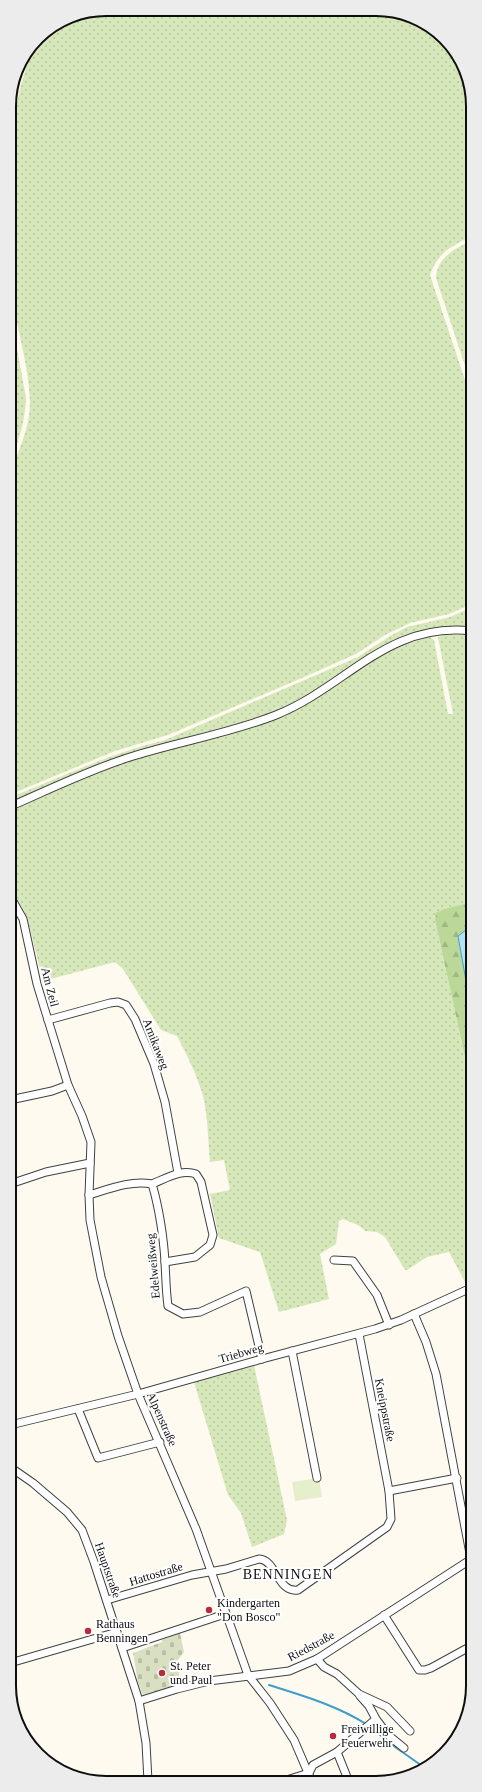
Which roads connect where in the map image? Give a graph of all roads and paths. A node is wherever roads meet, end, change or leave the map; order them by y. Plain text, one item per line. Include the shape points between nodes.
1 (466, 631) edge
2 (16, 805) edge
3 (16, 907) edge
4 (48, 1020) junction
5 (68, 1085) junction
6 (16, 1099) edge
7 (90, 1163) junction
8 (178, 1173) junction
9 (16, 1182) edge
10 (152, 1184) junction
11 (89, 1195) junction
12 (334, 1260) dead end
13 (165, 1262) junction
14 (466, 1290) edge
15 (414, 1314) junction
16 (389, 1325) junction
17 (359, 1334) junction
18 (292, 1351) junction
19 (262, 1359) junction
20 (138, 1394) junction
21 (78, 1409) junction
22 (16, 1424) edge
23 (160, 1442) junction
24 (16, 1471) edge
25 (316, 1478) dead end
26 (457, 1478) junction
27 (389, 1491) junction
28 (466, 1527) edge
29 (466, 1563) edge
30 (211, 1572) junction
31 (107, 1600) junction
32 (225, 1614) junction
33 (384, 1615) junction
34 (117, 1632) junction
35 (122, 1648) junction
36 (466, 1650) edge
37 (317, 1659) junction
38 (16, 1661) edge
39 (248, 1676) junction
40 (359, 1694) junction
41 (139, 1701) junction
42 (371, 1723) junction
43 (410, 1731) dead end
44 (404, 1748) dead end
45 (337, 1752) junction
46 (309, 1773) junction
47 (148, 1776) edge
48 (299, 1776) edge
49 (310, 1776) edge
50 (347, 1776) edge

1 - 2 street via 446,630 403,640 371,656 307,700 276,715 126,759
3 - 4 street, Am Zeil via 22,918
4 - 5 street, Am Zeil
4 - 8 street, Arnikaweg via 110,1003 126,1005 135,1019 154,1064 165,1102
5 - 6 street
5 - 7 street, Am Zeil via 91,1142
7 - 9 street via 46,1172
7 - 11 street, Alpenstraße
8 - 10 street
8 - 13 street via 196,1174 201,1182 213,1235 210,1245 195,1257
10 - 11 street via 141,1182
10 - 13 street, Edelweißweg
11 - 20 street, Alpenstraße via 90,1220 101,1277
12 - 16 street via 353,1261 377,1295
13 - 19 street, Edelweißweg via 168,1306 183,1314 200,1312 246,1291
14 - 15 street, Triebweg
15 - 16 street, Triebweg
15 - 26 street via 436,1374
16 - 17 street, Triebweg
17 - 18 street, Triebweg
17 - 27 street, Kneippstraße
18 - 19 street, Triebweg
18 - 25 street
19 - 20 street, Triebweg
20 - 21 street, Triebweg
20 - 23 street, Alpenstraße
21 - 22 street, Triebweg
21 - 23 street via 98,1458
23 - 30 street, Alpenstraße
24 - 31 street, Hauptstraße via 76,1521 89,1546
26 - 27 street
26 - 28 street
27 - 30 street, Kneippstraße via 391,1518 387,1528 298,1590 293,1591 284,1586 264,1560 253,1560
29 - 33 street, Riedstraße
30 - 31 street, Hattostraße via 192,1575
30 - 32 street, Alpenstraße
31 - 34 street, Hauptstraße
32 - 35 street
32 - 39 street, Alpenstraße
33 - 36 street via 419,1670 431,1668
33 - 37 street, Riedstraße
34 - 35 street, Hauptstraße
34 - 38 street
35 - 41 street, Hauptstraße
37 - 39 street, Riedstraße via 289,1671
37 - 40 street
39 - 41 street, Riedstraße via 196,1684
39 - 46 street, Alpenstraße via 270,1703 294,1740
40 - 42 street via 369,1706
40 - 43 street via 387,1707
41 - 47 street, Hauptstraße via 146,1743
42 - 44 street
42 - 45 street
45 - 46 street via 313,1765
45 - 50 street
46 - 48 street
46 - 49 street, Alpenstraße

